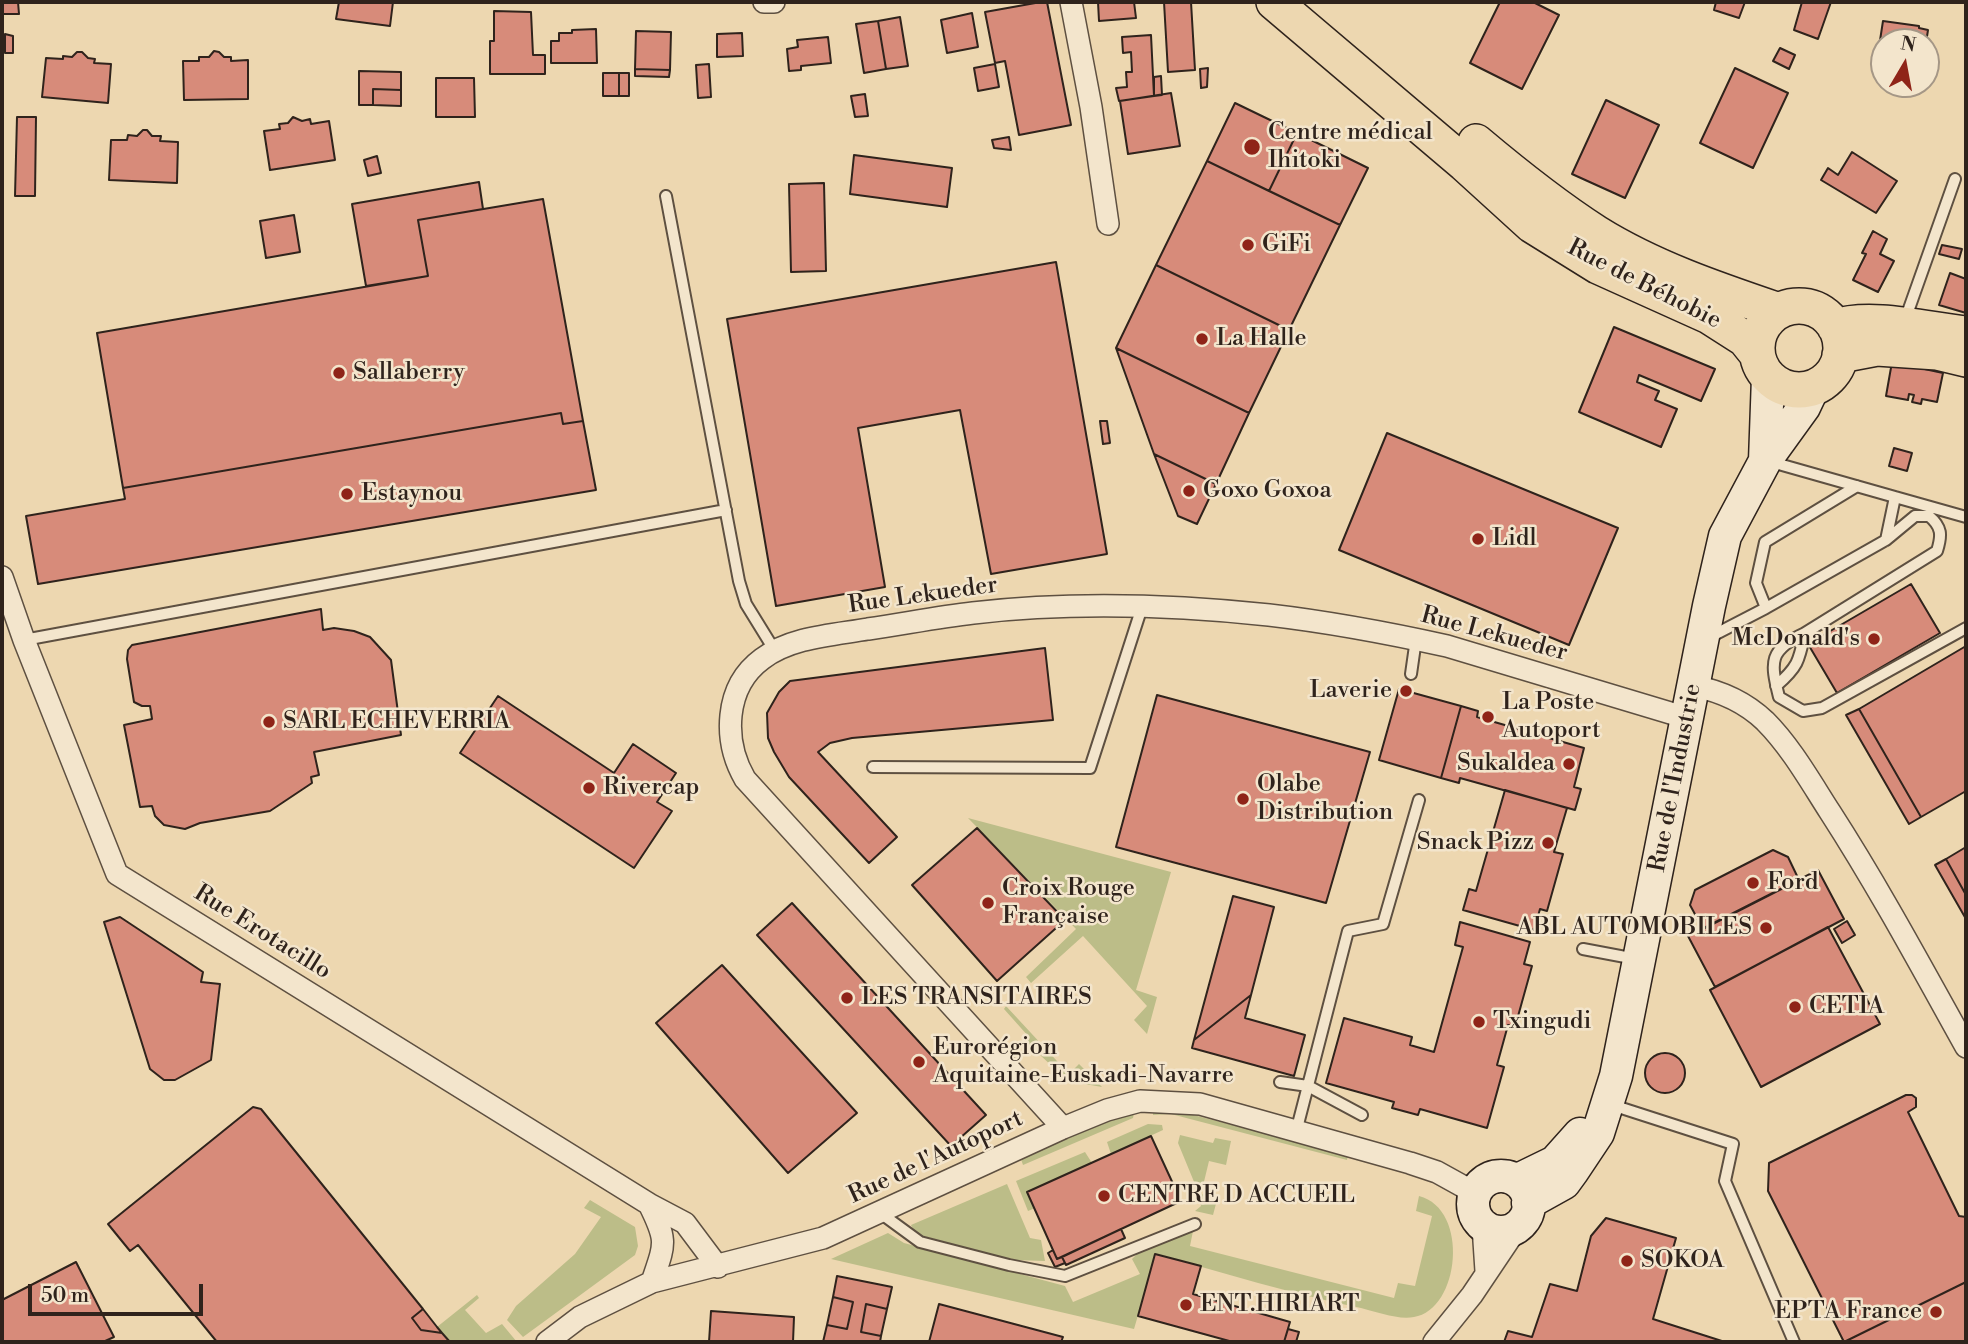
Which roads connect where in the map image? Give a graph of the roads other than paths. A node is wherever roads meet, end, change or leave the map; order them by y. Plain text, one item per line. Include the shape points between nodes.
1 (764, 2) edge
2 (774, 2) edge
3 (1071, 2) edge
4 (1274, 2) edge
5 (1312, 2) edge
6 (1955, 179) dead end
7 (666, 195) dead end
8 (1108, 224) dead end
9 (1779, 311) junction
10 (1966, 334) edge
11 (1903, 338) junction
12 (1837, 341) junction
13 (1966, 359) edge
14 (1762, 365) junction
15 (1966, 370) edge
16 (1813, 388) junction
17 (1765, 461) junction
18 (1857, 486) junction
19 (1895, 497) junction
20 (726, 510) junction
21 (1966, 517) edge
22 (1886, 540) junction
23 (2, 577) edge
24 (1142, 607) junction
25 (1766, 608) junction
26 (1966, 628) edge
27 (1805, 633) junction
28 (1416, 639) junction
29 (24, 640) junction
30 (1702, 640) junction
31 (775, 651) junction
32 (1411, 674) dead end
33 (1694, 686) junction
34 (1776, 686) junction
35 (1687, 718) junction
36 (873, 767) dead end
37 (1419, 800) dead end
38 (1583, 949) dead end
39 (1640, 960) junction
40 (1966, 1047) edge
41 (1280, 1082) dead end
42 (1308, 1086) junction
43 (1606, 1103) junction
44 (1362, 1115) dead end
45 (1063, 1128) junction
46 (1296, 1132) junction
47 (1475, 1193) junction
48 (649, 1204) junction
49 (1521, 1204) junction
50 (879, 1212) junction
51 (1195, 1224) dead end
52 (1483, 1226) junction
53 (718, 1267) junction
54 (1486, 1271) junction
55 (652, 1282) junction
56 (547, 1342) edge
57 (1434, 1342) edge
58 (1794, 1342) edge

1 - 2 street
3 - 8 street
4 - 14 main road, Rue de Béhobie via 1532,225 1598,266 1709,316 1745,339
5 - 9 main road, Rue de Béhobie via 1499,162 1597,233 1649,261
6 - 11 lane
7 - 20 lane
9 - 12 main road via 1804,306 1816,310 1827,317
9 - 14 main road via 1769,318 1757,341
10 - 11 main road
11 - 12 main road via 1846,323
11 - 13 main road
11 - 15 street
12 - 16 main road via 1832,374
14 - 16 main road via 1785,388
14 - 17 street, Rue de l'Industrie
16 - 17 street, Rue de l'Industrie
17 - 18 lane
17 - 30 street, Rue de l'Industrie via 1726,536
18 - 19 lane
18 - 25 lane via 1765,542 1756,583
19 - 21 lane
19 - 22 lane
20 - 29 lane
20 - 31 lane via 746,604
22 - 25 lane
22 - 27 lane via 1915,516 1930,516 1939,524 1942,536 1937,551
23 - 29 street, Rue Erotacillo
24 - 28 street, Rue Lekueder via 1269,615
24 - 31 street, Rue Lekueder via 975,613 825,636
24 - 36 lane via 1090,768
25 - 30 lane
26 - 34 lane via 1822,708 1802,711 1779,697
27 - 34 lane via 1795,670
27 - 34 lane via 1777,653 1772,670
28 - 32 lane
28 - 35 street, Rue Lekueder
29 - 48 street, Rue Erotacillo via 117,874
30 - 33 street, Rue de l'Industrie
31 - 45 street, Rue Lekueder via 750,670 732,705 732,743 745,779
33 - 35 street, Rue de l'Industrie
33 - 40 street via 1736,700 1788,747 1875,882
35 - 39 street, Rue de l'Industrie
37 - 42 lane via 1383,923 1348,931
38 - 39 lane
39 - 43 street, Rue de l'Industrie
41 - 42 lane
42 - 44 lane
42 - 46 lane
43 - 49 street, Rue de l'Industrie
43 - 58 lane via 1733,1144 1725,1181
45 - 46 street, Rue de l'Autoport via 1121,1105 1156,1101 1200,1104
45 - 50 street, Rue de l'Autoport
46 - 47 street, Rue de l'Autoport via 1437,1172
47 - 49 street, Rue de l'Industrie via 1486,1179 1495,1176
47 - 52 street via 1476,1218
48 - 53 street, Rue Erotacillo via 685,1223
48 - 55 street via 663,1231 663,1252
49 - 52 street, Rue de l'Industrie via 1504,1232
49 - 54 street, Rue de l'Industrie
50 - 51 lane via 920,1242 1065,1276
50 - 53 street, Rue de l'Autoport via 823,1238
52 - 54 street
53 - 55 street, Rue de l'Autoport
54 - 57 street, Rue de l'Industrie
55 - 56 street, Rue de l'Autoport via 580,1317

